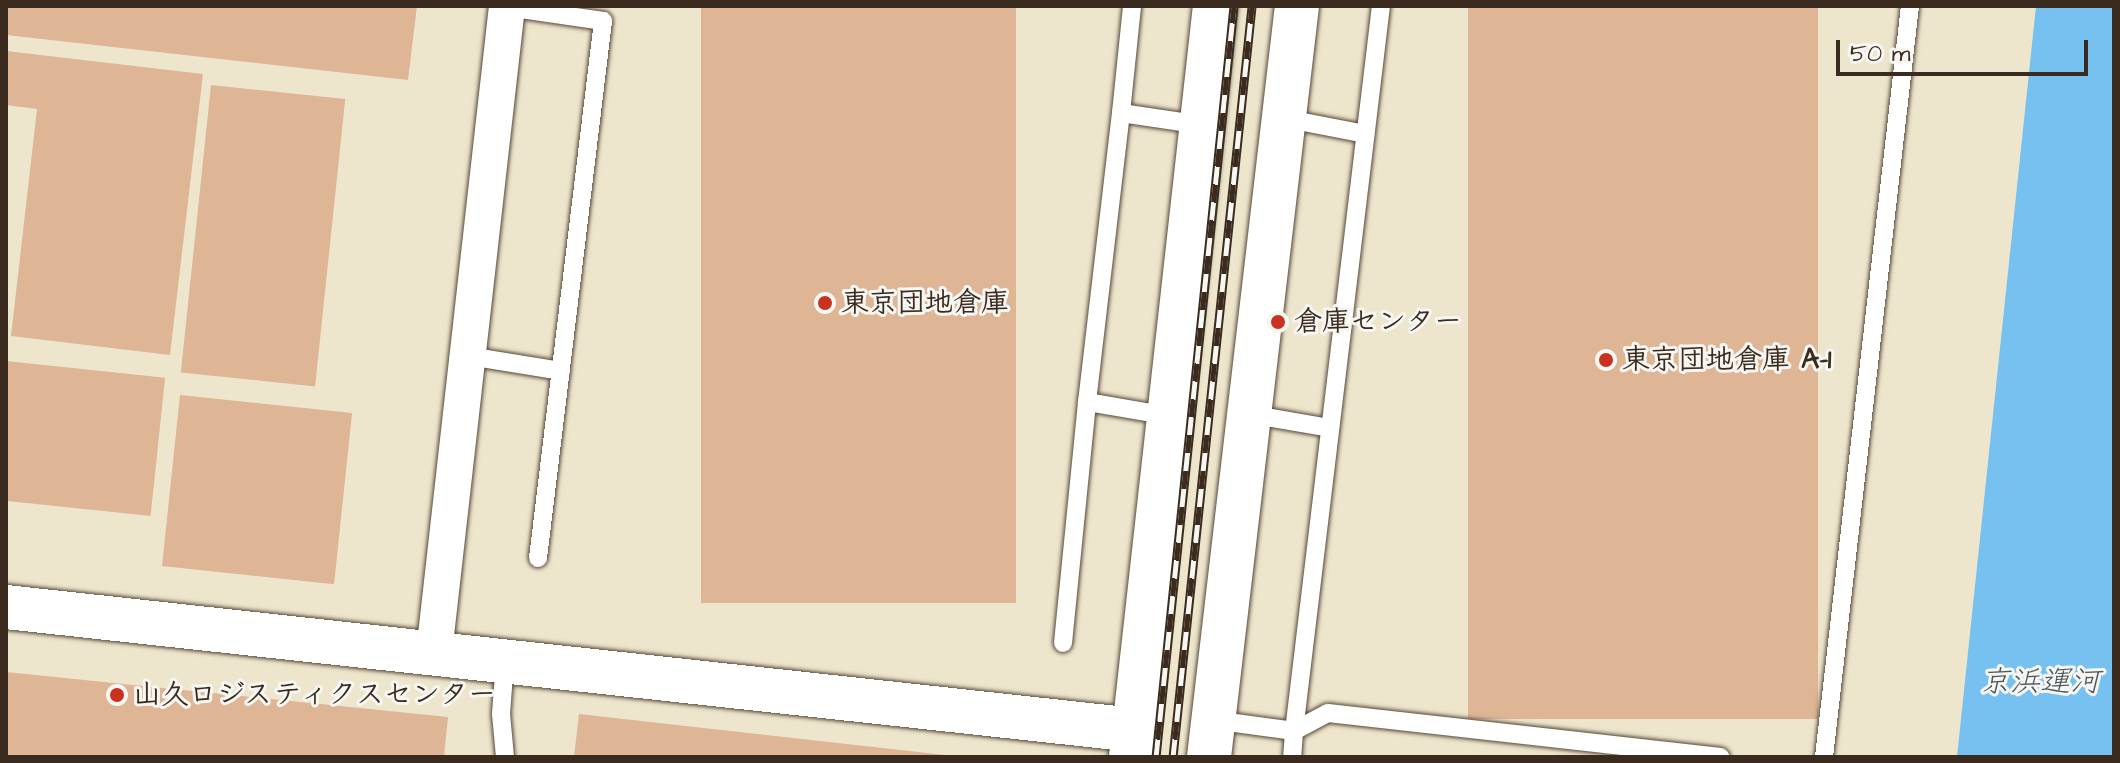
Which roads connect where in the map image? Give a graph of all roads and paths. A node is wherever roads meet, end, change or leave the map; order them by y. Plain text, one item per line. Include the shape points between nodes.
1 (1132, 6) edge
2 (1215, 6) edge
3 (1297, 6) edge
4 (1381, 6) edge
5 (1910, 6) edge
6 (506, 7) edge
7 (604, 14) edge
8 (1121, 113) junction
9 (1283, 118) junction
10 (1202, 125) junction
11 (1365, 134) junction
12 (469, 356) junction
13 (561, 371) junction
14 (1087, 402) junction
15 (1248, 414) junction
16 (1169, 416) junction
17 (1330, 428) junction
18 (538, 558) dead end
19 (6, 607) edge
20 (1063, 643) dead end
21 (434, 653) junction
22 (505, 661) junction
23 (1294, 731) junction
24 (1211, 738) edge
25 (1133, 743) edge
26 (505, 757) edge
27 (1292, 757) edge
28 (1721, 757) edge
29 (1824, 757) edge

1 - 8 lane
2 - 10 street
3 - 9 street
4 - 11 lane
5 - 29 lane
6 - 7 lane
6 - 12 street
7 - 13 lane
8 - 10 lane
8 - 14 lane
9 - 11 lane
9 - 15 street
10 - 16 street
11 - 17 lane
12 - 13 lane
12 - 21 street
13 - 18 lane
14 - 16 lane
14 - 20 lane
15 - 17 lane
15 - 24 street
16 - 25 street
17 - 23 lane
19 - 21 street
21 - 22 street
22 - 25 street
22 - 26 lane
23 - 24 lane
23 - 27 lane
23 - 28 lane via 1328,713

